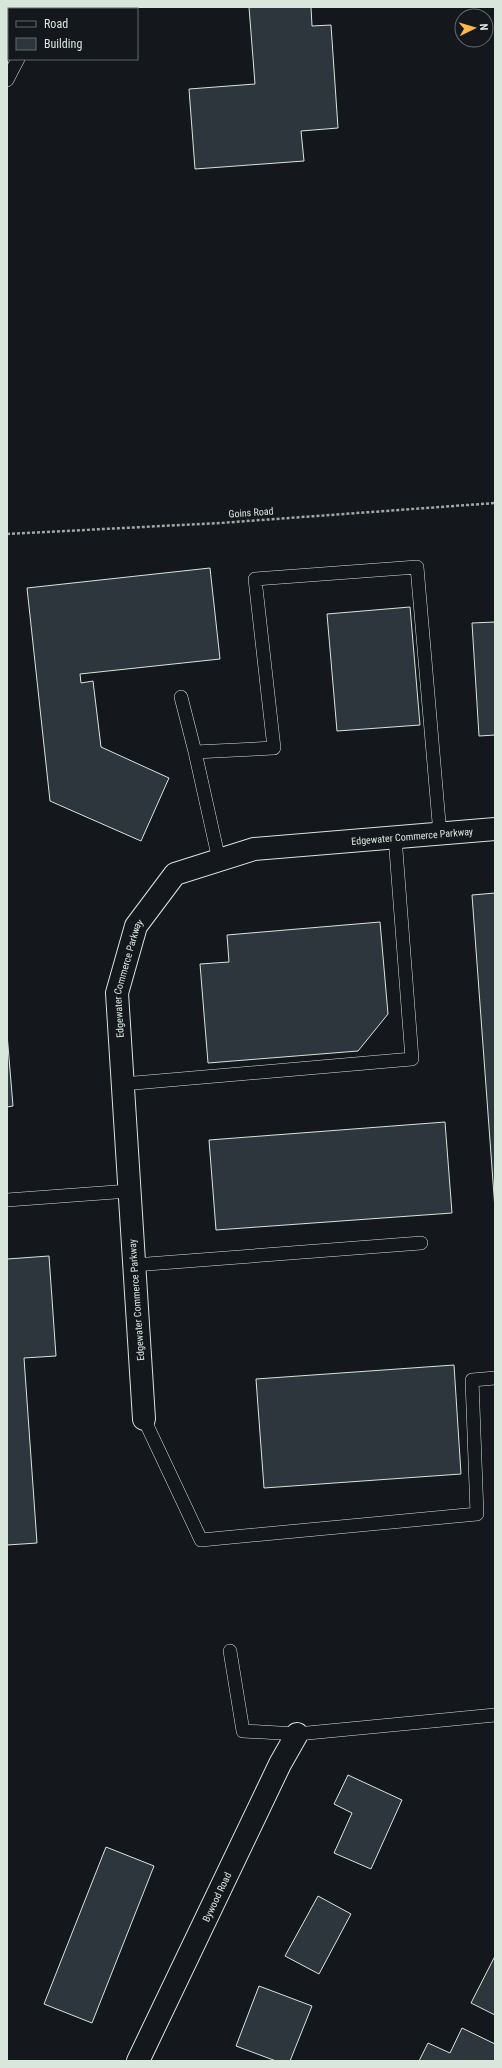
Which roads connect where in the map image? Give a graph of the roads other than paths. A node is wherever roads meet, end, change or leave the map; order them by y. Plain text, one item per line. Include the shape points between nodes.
1 (17, 60) edge
2 (7, 80) edge
3 (181, 697) dead end
4 (195, 752) junction
5 (495, 829) edge
6 (440, 834) junction
7 (395, 837) junction
8 (219, 860) junction
9 (123, 1084) junction
10 (129, 1191) junction
11 (7, 1200) edge
12 (421, 1243) dead end
13 (134, 1265) junction
14 (495, 1378) edge
15 (144, 1420) joint
16 (230, 1651) dead end
17 (495, 1715) edge
18 (297, 1734) junction
19 (138, 2061) edge

1 - 2 lane
3 - 4 lane
4 - 6 lane via 274,748 254,579 417,567
4 - 8 lane
5 - 6 street, Edgewater Commerce Parkway
6 - 7 street, Edgewater Commerce Parkway
7 - 8 street, Edgewater Commerce Parkway via 254,849
7 - 9 lane via 412,1059
8 - 9 street, Edgewater Commerce Parkway via 175,874 136,926 117,993
9 - 10 street, Edgewater Commerce Parkway
10 - 11 lane
10 - 13 street, Edgewater Commerce Parkway
12 - 13 lane
13 - 15 street, Edgewater Commerce Parkway
14 - 15 lane via 472,1380 478,1514 201,1540
16 - 18 lane via 243,1731
17 - 18 lane
18 - 19 street, Bywood Road via 280,1764

